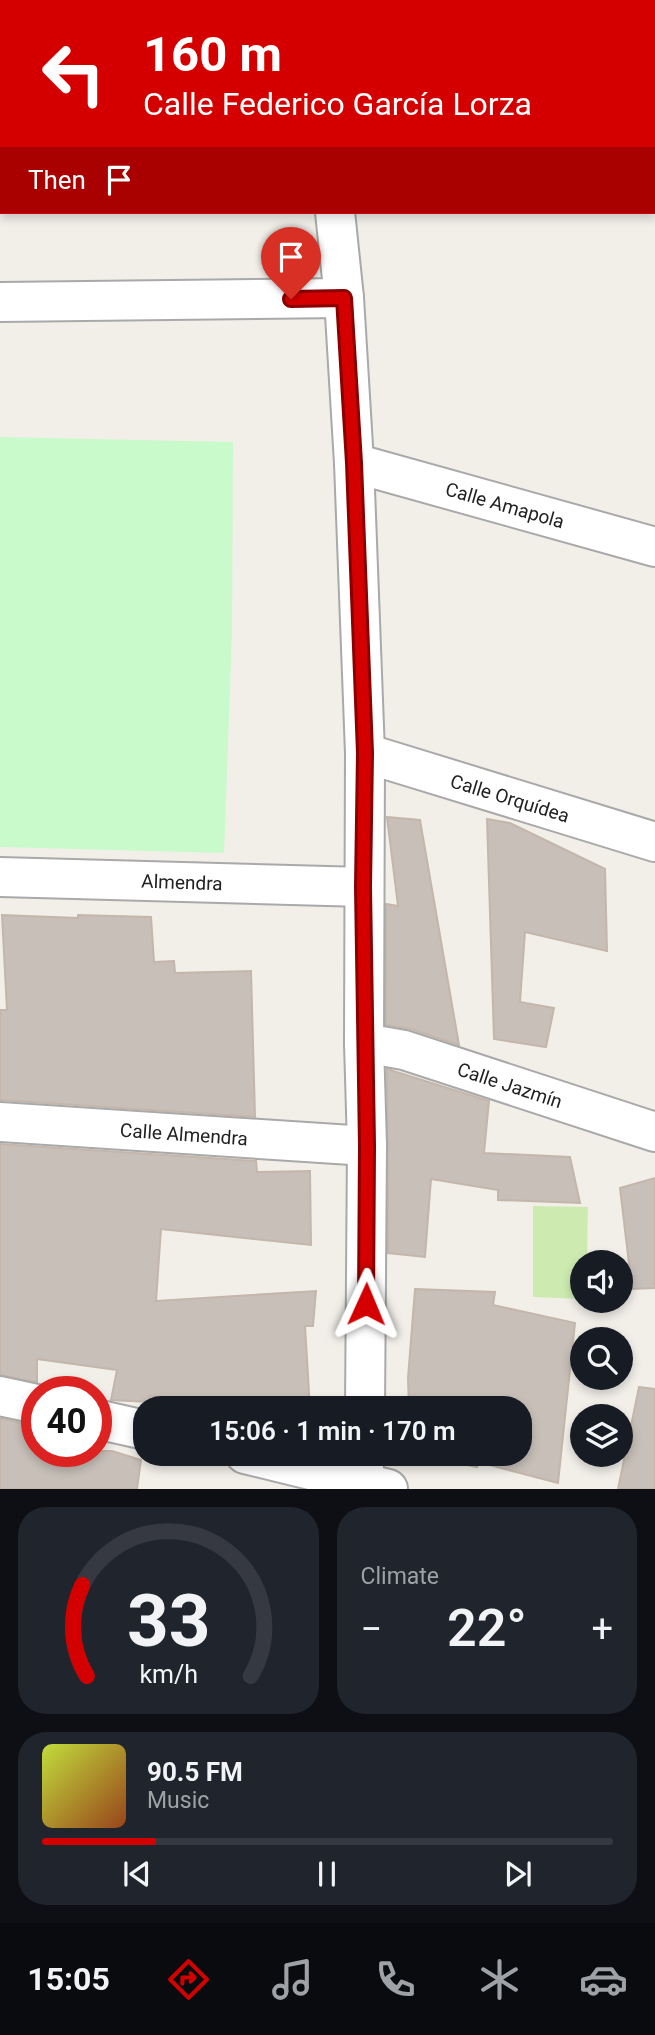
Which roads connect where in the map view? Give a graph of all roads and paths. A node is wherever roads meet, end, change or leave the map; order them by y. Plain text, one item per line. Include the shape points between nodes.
1 (335, 214) edge
2 (344, 298) junction
3 (0, 302) edge
4 (354, 463) junction
5 (655, 547) edge
6 (365, 753) junction
7 (655, 842) edge
8 (0, 877) edge
9 (363, 887) junction
10 (364, 1043) junction
11 (0, 1122) edge
12 (655, 1132) edge
13 (367, 1146) junction
14 (0, 1395) edge
15 (365, 1396) edge
16 (21, 1400) edge
17 (112, 1423) edge
18 (133, 1427) edge
19 (306, 1466) edge
20 (370, 1479) edge

1 - 2 street
2 - 3 street
2 - 4 street
4 - 5 street, Calle Amapola
4 - 6 street
6 - 7 street, Calle Orquídea
6 - 9 street
8 - 9 street, Almendra
9 - 10 street
10 - 12 street, Calle Jazmín via 404,1050
10 - 13 street
11 - 13 street, Calle Almendra
13 - 15 street
14 - 16 street
17 - 18 street
19 - 20 street

